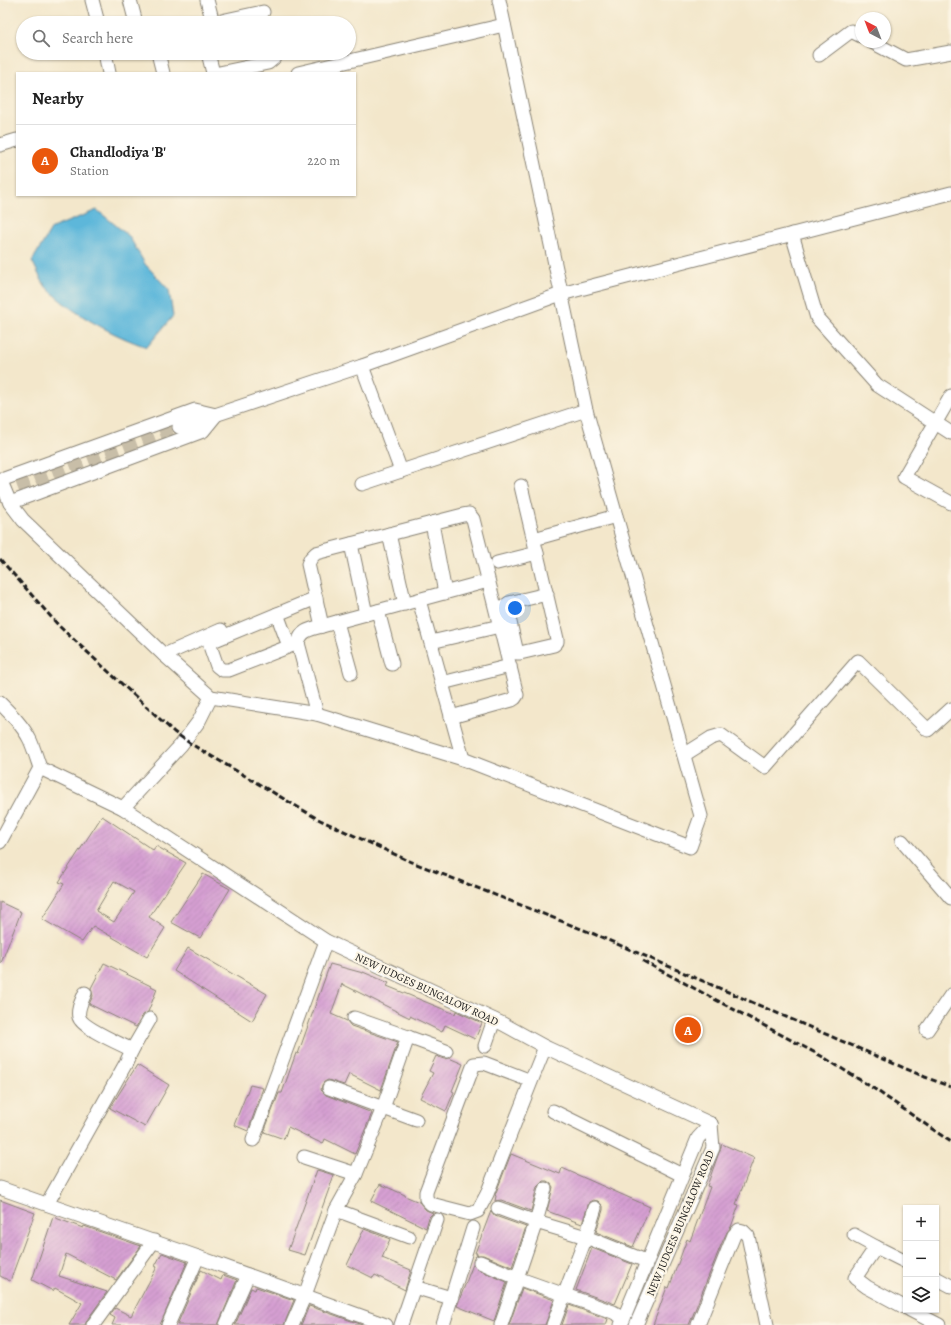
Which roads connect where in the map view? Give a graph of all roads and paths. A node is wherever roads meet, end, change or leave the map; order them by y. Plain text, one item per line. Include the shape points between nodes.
1 (92, 0) edge
2 (130, 0) edge
3 (207, 0) edge
4 (499, 0) edge
5 (263, 12) dead end
6 (96, 16) edge
7 (134, 16) edge
8 (210, 16) edge
9 (244, 16) edge
10 (504, 25) junction
11 (855, 33) edge
12 (883, 48) edge
13 (951, 52) edge
14 (819, 55) dead end
15 (356, 59) edge
16 (107, 60) edge
17 (160, 60) edge
18 (210, 60) edge
19 (271, 60) edge
20 (354, 60) edge
21 (110, 72) edge
22 (163, 72) edge
23 (213, 72) edge
24 (223, 72) edge
25 (302, 72) edge
26 (16, 140) edge
27 (0, 145) edge
28 (951, 193) edge
29 (792, 234) junction
30 (561, 294) junction
31 (362, 366) junction
32 (951, 396) edge
33 (586, 410) junction
34 (216, 414) junction
35 (935, 423) junction
36 (179, 427) tunnel mouth
37 (951, 432) edge
38 (401, 471) junction
39 (1, 480) edge
40 (362, 484) dead end
41 (522, 486) dead end
42 (10, 503) junction
43 (951, 503) edge
44 (616, 516) junction
45 (432, 523) junction
46 (390, 534) junction
47 (534, 539) junction
48 (351, 544) junction
49 (537, 553) junction
50 (497, 563) dead end
51 (488, 582) junction
52 (445, 593) junction
53 (547, 594) junction
54 (316, 598) junction
55 (419, 600) junction
56 (405, 604) junction
57 (273, 611) junction
58 (372, 612) junction
59 (338, 622) junction
60 (322, 626) junction
61 (500, 626) junction
62 (431, 642) junction
63 (294, 644) junction
64 (164, 655) junction
65 (392, 664) dead end
66 (510, 666) junction
67 (351, 673) dead end
68 (442, 683) junction
69 (211, 697) junction
70 (0, 702) edge
71 (951, 709) edge
72 (317, 714) junction
73 (451, 717) junction
74 (684, 755) junction
75 (463, 759) junction
76 (40, 768) junction
77 (123, 808) junction
78 (902, 840) dead end
79 (0, 842) edge
80 (951, 898) edge
81 (326, 941) junction
82 (85, 993) dead end
83 (951, 995) edge
84 (354, 1018) dead end
85 (150, 1019) dead end
86 (494, 1020) junction
87 (927, 1030) dead end
88 (408, 1037) junction
89 (485, 1046) dead end
90 (545, 1047) junction
91 (132, 1050) junction
92 (446, 1051) dead end
93 (531, 1081) junction
94 (329, 1088) dead end
95 (383, 1108) junction
96 (553, 1111) dead end
97 (416, 1120) dead end
98 (710, 1124) junction
99 (253, 1140) dead end
100 (304, 1157) dead end
101 (356, 1174) junction
102 (682, 1175) junction
103 (0, 1188) edge
104 (545, 1189) dead end
105 (47, 1204) junction
106 (498, 1208) dead end
107 (595, 1208) dead end
108 (336, 1210) junction
109 (437, 1220) dead end
110 (536, 1222) junction
111 (473, 1228) dead end
112 (854, 1235) dead end
113 (409, 1237) dead end
114 (586, 1237) junction
115 (154, 1241) junction
116 (876, 1247) junction
117 (198, 1257) junction
118 (903, 1260) edge
119 (646, 1261) junction
120 (480, 1262) dead end
121 (248, 1275) junction
122 (517, 1278) junction
123 (939, 1280) edge
124 (951, 1286) edge
125 (414, 1288) junction
126 (564, 1294) junction
127 (305, 1295) junction
128 (451, 1298) junction
129 (903, 1306) edge
130 (916, 1313) edge
131 (622, 1321) edge
132 (93, 1325) edge
133 (168, 1325) edge
134 (226, 1325) edge
135 (292, 1325) edge
136 (386, 1325) edge
137 (401, 1325) edge
138 (443, 1325) edge
139 (501, 1325) edge
140 (553, 1325) edge
141 (636, 1325) edge
142 (698, 1325) edge
143 (767, 1325) edge
144 (939, 1325) edge

1 - 6 street
2 - 7 street
3 - 8 street
4 - 10 street
5 - 9 street
10 - 15 street
10 - 30 street
11 - 14 street via 851,31
12 - 13 street via 906,60
16 - 21 street
17 - 22 street
18 - 23 street
19 - 24 street
20 - 25 street
26 - 27 street
28 - 29 street
29 - 30 street
29 - 35 street via 817,318 876,385
30 - 31 street
30 - 33 street
31 - 34 street
31 - 38 street
32 - 35 street
33 - 38 street
33 - 44 street
34 - 36 street
34 - 39 street via 194,410
34 - 42 street via 203,431
35 - 37 street
35 - 43 street via 904,477
38 - 40 street
39 - 42 street
41 - 47 street
42 - 64 street via 23,520
44 - 47 street
44 - 74 street
45 - 46 street
45 - 51 street via 469,514
45 - 52 street
46 - 48 street
46 - 56 street
47 - 49 street
48 - 54 street via 316,553 310,558 308,564
48 - 58 street
49 - 50 street
49 - 53 street
51 - 52 street
51 - 61 street
52 - 55 street
53 - 53 street via 557,642 554,645 517,653 506,605
54 - 57 street
54 - 60 street
55 - 56 street
55 - 62 street
56 - 58 street
57 - 63 street
57 - 63 street via 211,643 217,666 222,670 229,670
57 - 64 street
58 - 59 street
58 - 65 street
59 - 60 street
59 - 67 street
60 - 63 street via 305,632
61 - 62 street
61 - 66 street
62 - 68 street
63 - 72 street
64 - 69 street
66 - 68 street
66 - 73 street via 516,698
68 - 73 street
69 - 72 street
69 - 77 street via 199,722 182,745
70 - 76 street via 27,734
71 - 74 street via 928,731 858,661 765,767 721,735 711,738
72 - 75 street
73 - 75 street
74 - 75 street via 701,816 690,847
76 - 77 street, NEW JUDGES BUNGALOW ROAD
76 - 79 street
77 - 81 street, NEW JUDGES BUNGALOW ROAD
78 - 80 street
81 - 86 street, NEW JUDGES BUNGALOW ROAD
81 - 99 street
82 - 91 street via 78,1010 79,1019 87,1026
83 - 87 street
84 - 88 street
85 - 91 street
86 - 89 street
86 - 90 street, NEW JUDGES BUNGALOW ROAD
88 - 92 street
88 - 95 street
90 - 93 street
90 - 98 street, NEW JUDGES BUNGALOW ROAD
91 - 105 street
93 - 93 street via 484,1063 474,1064 426,1192 426,1199 431,1204 470,1214 478,1211
94 - 95 street
95 - 97 street
95 - 101 street
96 - 102 street
98 - 102 street via 698,1138
98 - 141 street, NEW JUDGES BUNGALOW ROAD via 713,1148
100 - 101 street
101 - 108 street
102 - 119 street
103 - 105 street
104 - 110 street
105 - 115 street
106 - 110 street
107 - 114 street
108 - 113 street
108 - 127 street
109 - 125 street
110 - 114 street
110 - 122 street
111 - 128 street
112 - 116 street
114 - 119 street
114 - 126 street
115 - 117 street
115 - 132 street
116 - 118 street
116 - 129 street via 855,1278 866,1287
117 - 121 street
117 - 133 street
119 - 131 street
120 - 122 street
121 - 127 street
121 - 134 street
122 - 126 street
122 - 139 street
123 - 124 street
125 - 128 street
125 - 137 street
126 - 131 street via 613,1312
126 - 140 street
127 - 135 street
127 - 136 street
128 - 138 street
130 - 144 street
142 - 143 street via 734,1235 739,1230 748,1236

